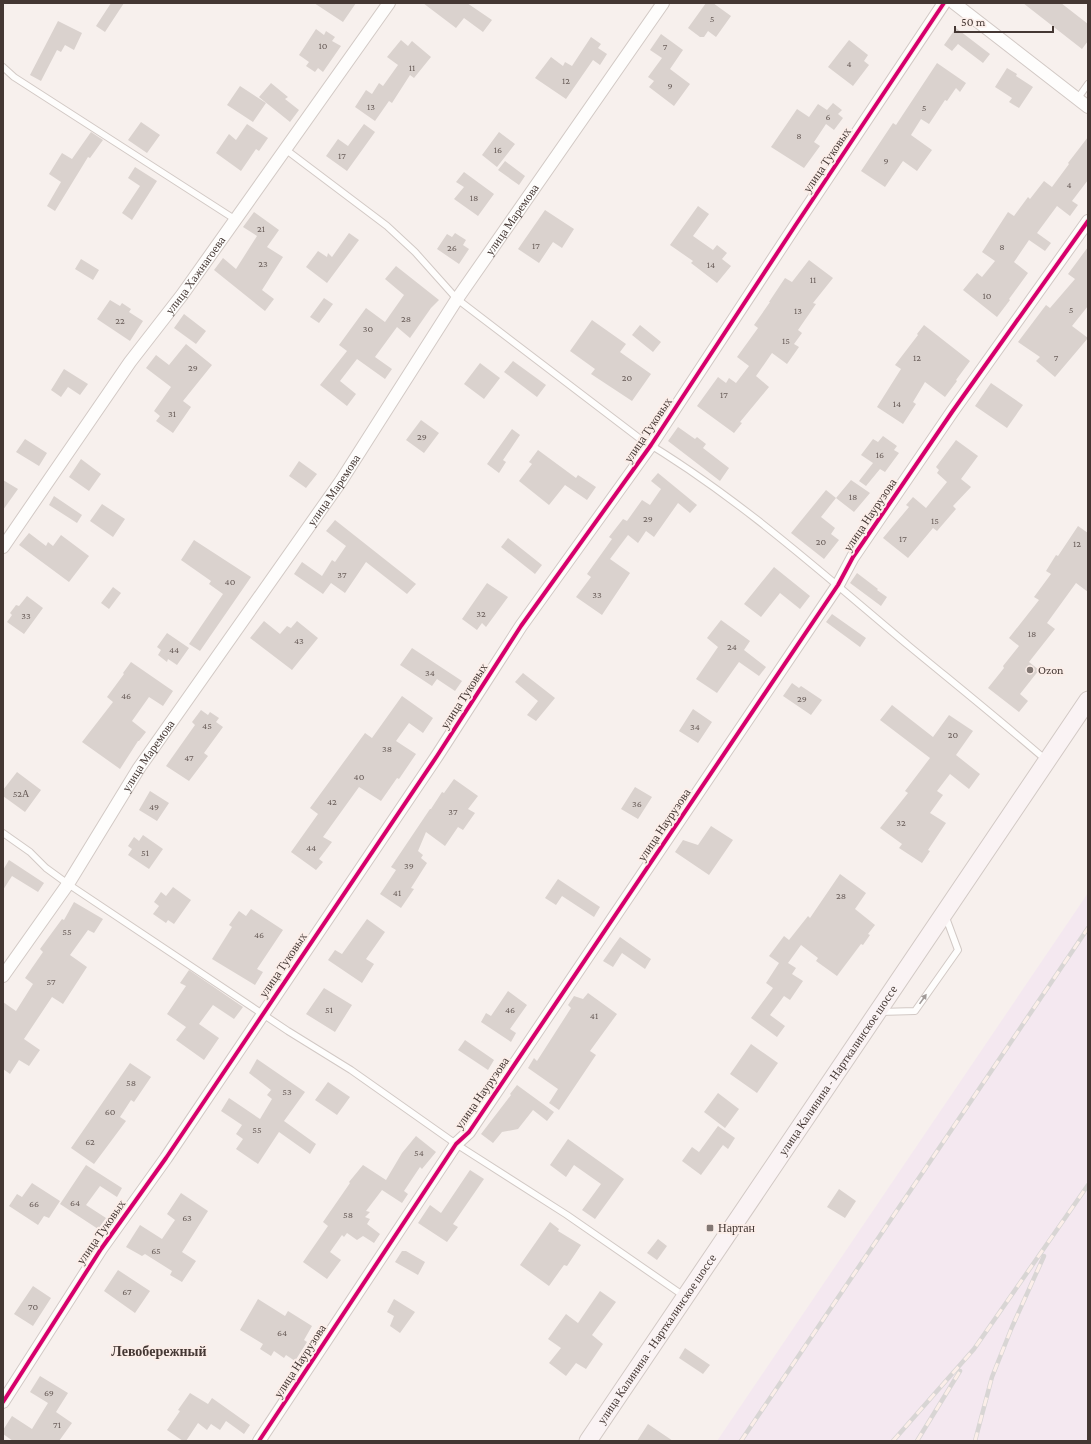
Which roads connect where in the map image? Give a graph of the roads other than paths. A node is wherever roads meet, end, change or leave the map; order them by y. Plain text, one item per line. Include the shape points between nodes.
1 (389, 3) edge
2 (663, 3) edge
3 (944, 3) edge
4 (954, 3) edge
5 (3, 67) edge
6 (1088, 84) edge
7 (1078, 98) junction
8 (1088, 107) edge
9 (286, 149) junction
10 (236, 220) junction
11 (1088, 222) edge
12 (457, 299) junction
13 (651, 445) junction
14 (3, 547) edge
15 (838, 585) junction
16 (1088, 700) edge
17 (1047, 761) junction
18 (3, 833) edge
19 (68, 884) junction
20 (944, 912) junction
21 (3, 976) edge
22 (877, 1012) junction
23 (262, 1014) junction
24 (456, 1144) junction
25 (685, 1297) junction
26 (3, 1402) edge
27 (259, 1441) edge
28 (588, 1441) edge

1 - 9 street, улица Хажнагоева
2 - 12 street, улица Маремова
3 - 13 street, улица Туковых
4 - 7 street
5 - 10 lane via 14,77
6 - 7 lane
7 - 8 street
9 - 10 street, улица Хажнагоева
9 - 12 lane via 398,236 416,252
10 - 14 street, улица Хажнагоева via 130,362
11 - 15 street, улица Наурузова via 952,412 854,557
12 - 13 lane
12 - 19 street, улица Маремова via 341,481 139,768
13 - 15 lane via 756,518
13 - 23 street, улица Туковых via 522,626
15 - 17 lane
15 - 24 street, улица Наурузова via 469,1132
16 - 17 main road, улица Калинина - Нарткалинское шоссе
17 - 20 main road, улица Калинина - Нарткалинское шоссе
18 - 19 lane
19 - 21 street, улица Маремова
19 - 23 lane
20 - 22 main road, улица Калинина - Нарткалинское шоссе
22 -> 20 lane via 915,1011 958,950
22 - 25 main road, улица Калинина - Нарткалинское шоссе
23 - 24 lane via 351,1070
23 - 26 street, улица Туковых via 166,1158 101,1249
24 - 25 lane via 567,1215
24 - 27 street, улица Наурузова
25 - 28 main road, улица Калинина - Нарткалинское шоссе

